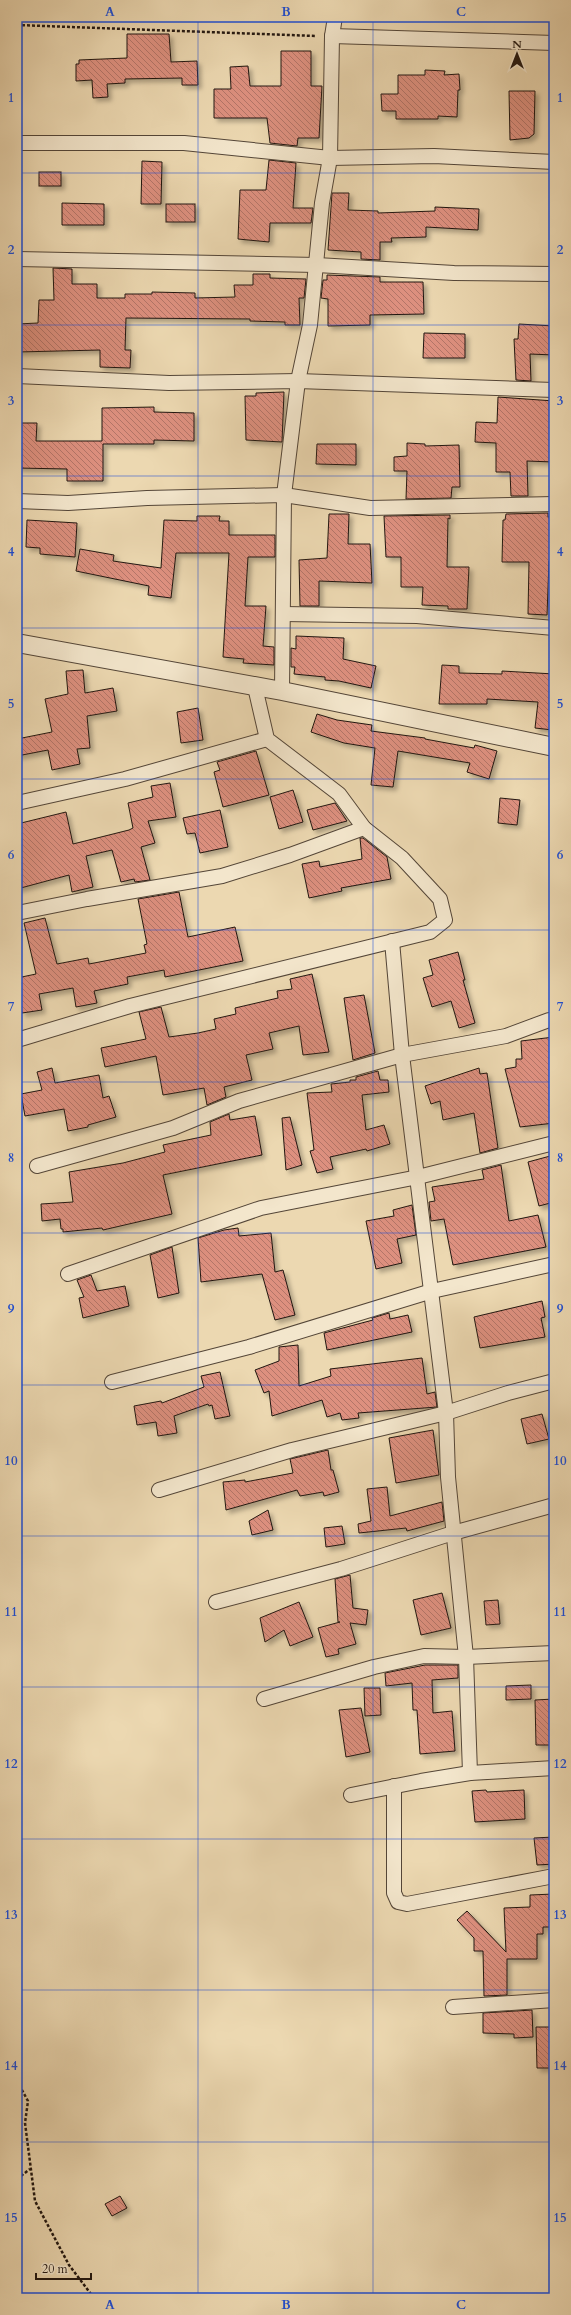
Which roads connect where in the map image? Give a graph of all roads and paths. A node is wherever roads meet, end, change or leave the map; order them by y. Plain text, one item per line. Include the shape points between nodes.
1 (335, 17) edge
2 (17, 25) edge
3 (332, 36) junction
4 (554, 43) edge
5 (17, 143) edge
6 (330, 158) junction
7 (554, 162) edge
8 (17, 259) edge
9 (317, 265) junction
10 (554, 274) edge
11 (17, 376) edge
12 (298, 381) junction
13 (554, 390) edge
14 (284, 495) junction
15 (17, 501) edge
16 (554, 504) edge
17 (283, 614) junction
18 (554, 628) edge
19 (17, 643) edge
20 (255, 687) junction
21 (282, 691) junction
22 (267, 739) junction
23 (554, 747) edge
24 (17, 803) edge
25 (364, 828) junction
26 (17, 913) edge
27 (392, 941) junction
28 (549, 1020) dead end
29 (17, 1040) edge
30 (402, 1055) junction
31 (554, 1143) edge
32 (36, 1166) dead end
33 (418, 1177) junction
34 (554, 1264) edge
35 (68, 1274) dead end
36 (432, 1291) junction
37 (554, 1381) edge
38 (112, 1382) dead end
39 (446, 1412) junction
40 (159, 1490) dead end
41 (554, 1505) edge
42 (453, 1533) junction
43 (216, 1602) dead end
44 (554, 1653) edge
45 (466, 1657) junction
46 (264, 1699) dead end
47 (554, 1768) edge
48 (470, 1773) junction
49 (394, 1786) junction
50 (351, 1795) dead end
51 (554, 1876) edge
52 (554, 2000) edge
53 (453, 2007) dead end
54 (17, 2081) edge
55 (30, 2170) junction
56 (17, 2179) edge
57 (94, 2298) edge

1 - 3 street
2 - 3 path
3 - 4 street
3 - 6 street
5 - 6 street via 184,143
6 - 7 street via 434,156
6 - 9 street via 322,203
8 - 9 street
9 - 10 street via 454,273
9 - 12 street via 310,325
11 - 12 street via 170,383
12 - 13 street
12 - 14 street
14 - 15 street via 147,498 68,503
14 - 16 street via 370,508
14 - 17 street
17 - 18 street via 417,616
17 - 21 street
19 - 20 street
20 - 21 street
20 - 22 street
21 - 23 street
22 - 24 street via 125,779
22 - 25 street via 339,794
25 - 26 street via 222,876
25 - 27 street via 402,858 440,899 445,920 430,932
27 - 29 street via 130,1006
27 - 30 street
28 - 30 street via 506,1036
30 - 32 street via 239,1100 174,1128
30 - 33 street
31 - 33 street
33 - 35 street via 261,1208
33 - 36 street
34 - 36 street
36 - 38 street via 249,1347
36 - 39 street
37 - 39 street
39 - 40 street via 292,1450
39 - 42 street
41 - 42 street
42 - 43 street via 341,1569
42 - 45 street
44 - 45 street
45 - 46 street via 424,1656 374,1667
45 - 48 street
47 - 48 street
48 - 49 street
49 - 50 street
49 - 51 street via 394,1893 398,1902 407,1904
52 - 53 street
54 - 55 path via 28,2101 25,2123
55 - 56 path
55 - 57 path via 35,2201 69,2265

